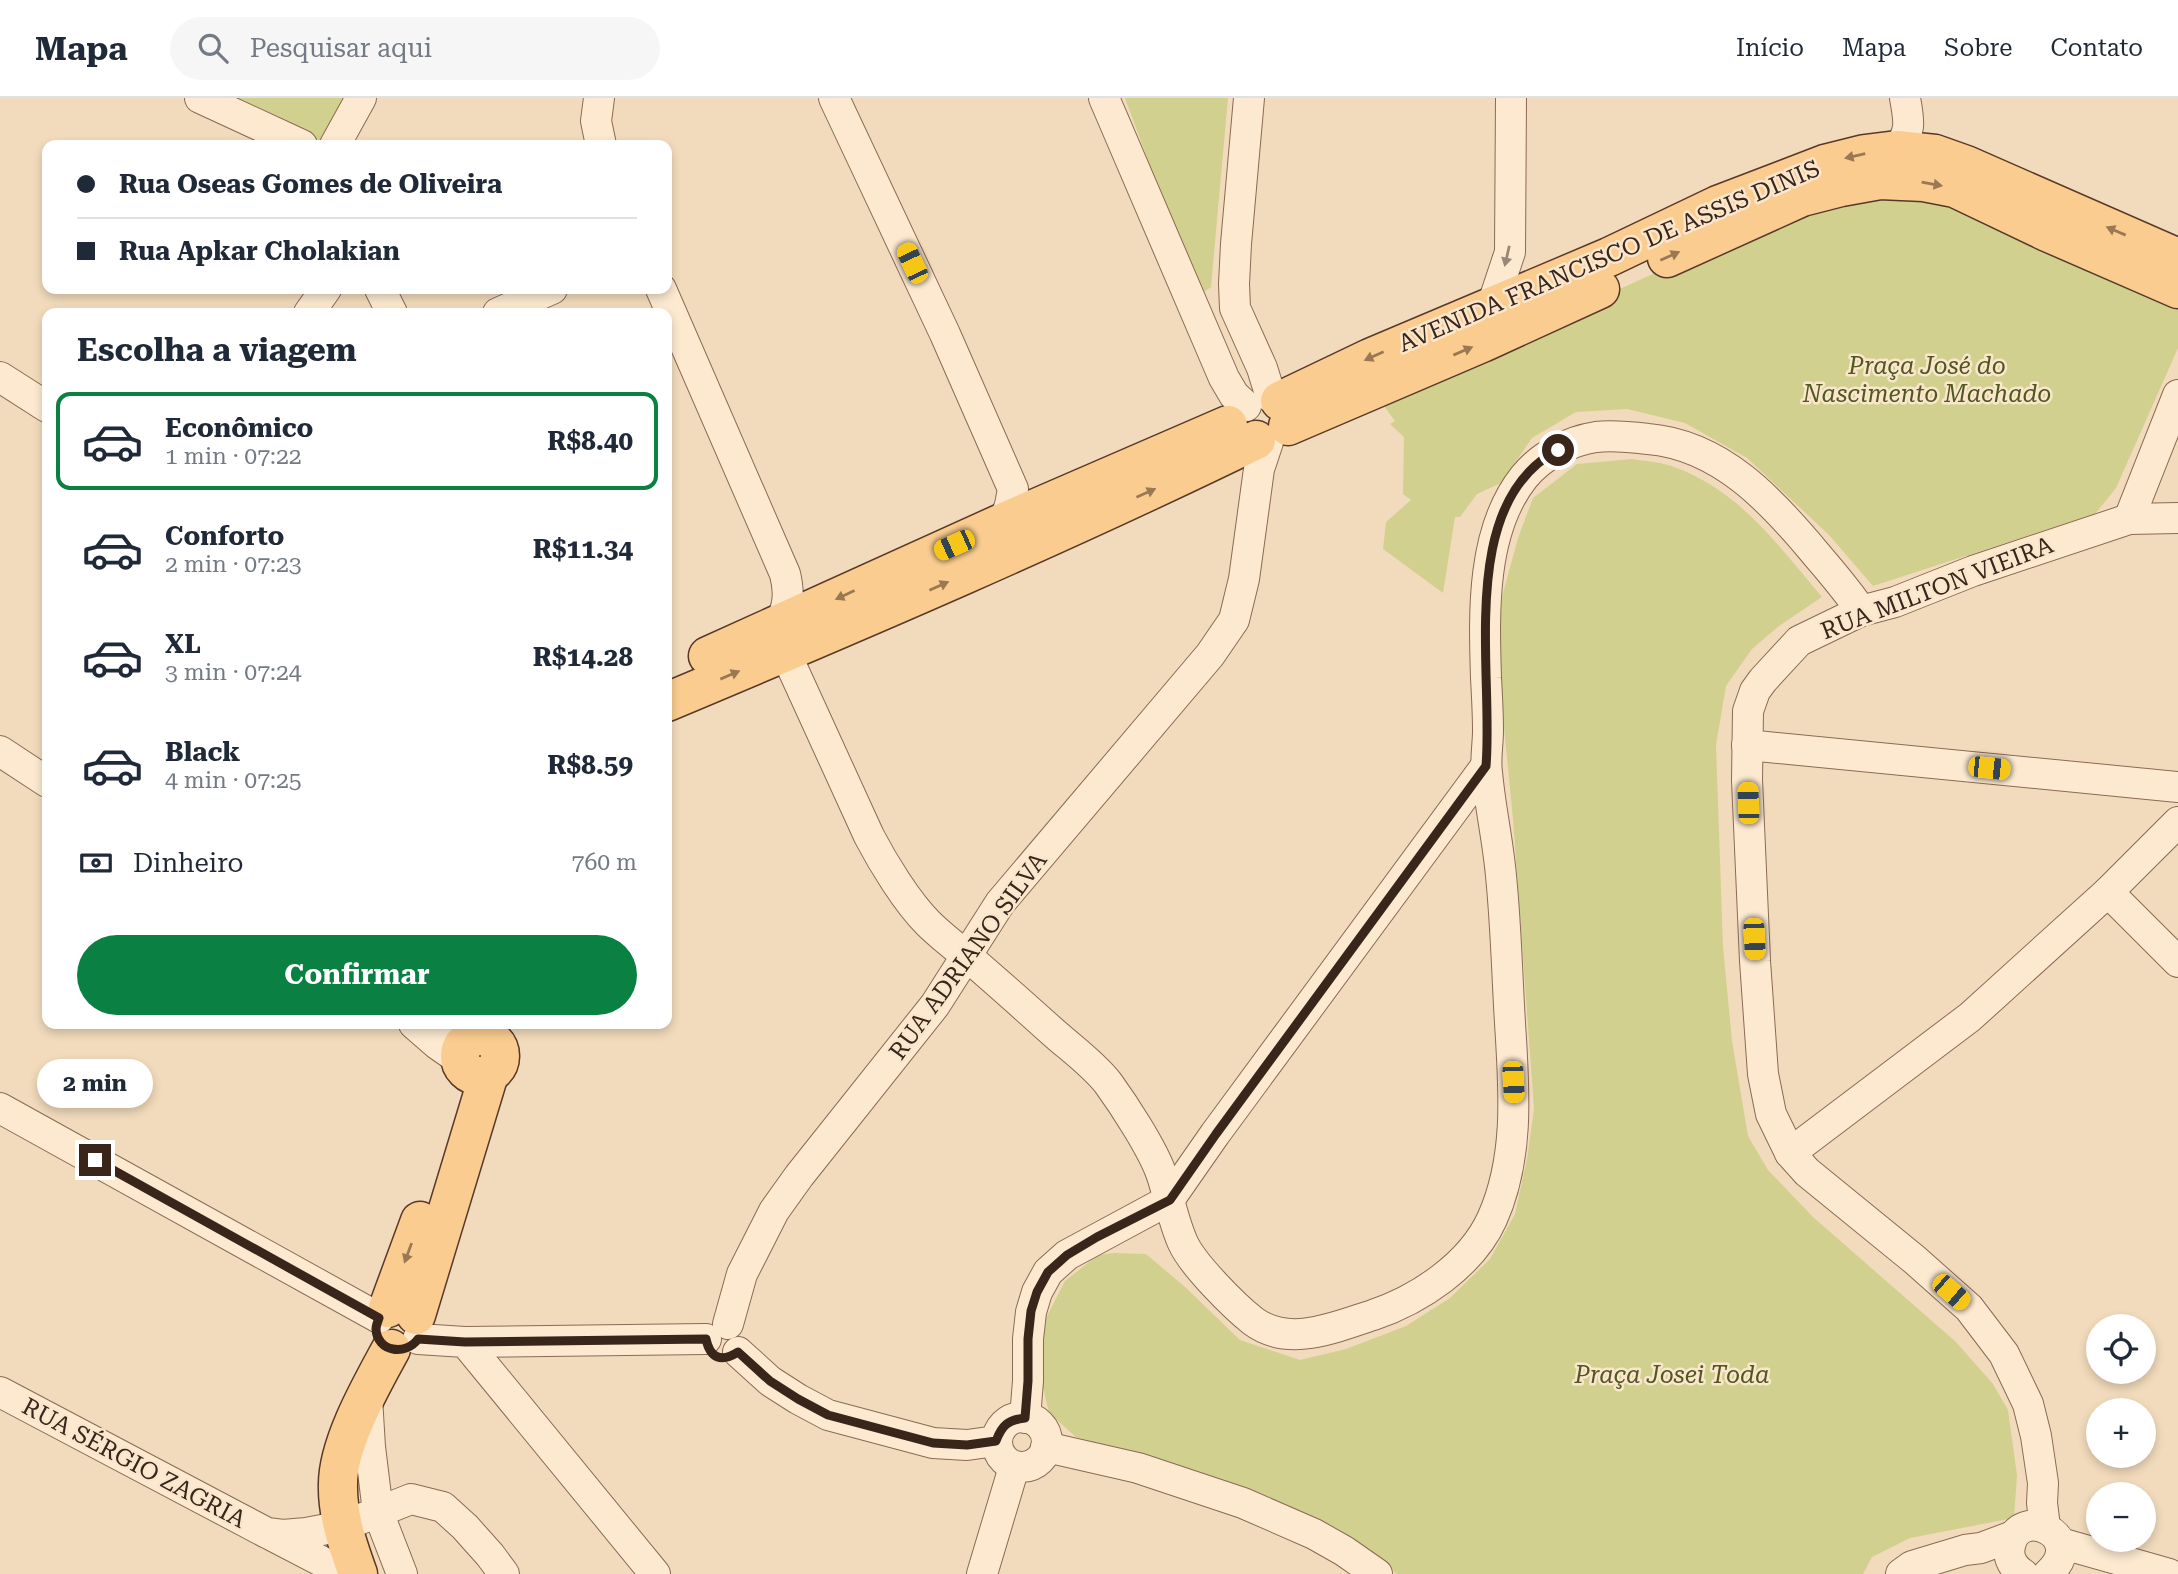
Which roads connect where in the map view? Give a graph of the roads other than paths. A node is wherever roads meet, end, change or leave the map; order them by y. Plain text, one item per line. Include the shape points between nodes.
1 (200, 98) edge
2 (361, 98) edge
3 (599, 98) edge
4 (834, 98) edge
5 (1104, 98) edge
6 (1249, 98) edge
7 (1511, 98) edge
8 (1905, 98) edge
9 (291, 140) edge
10 (338, 140) edge
11 (600, 140) edge
12 (1897, 150) junction
13 (2178, 258) edge
14 (2178, 289) edge
15 (541, 294) edge
16 (1492, 306) junction
17 (509, 308) edge
18 (1235, 308) junction
19 (672, 316) edge
20 (1197, 317) junction
21 (1252, 344) junction
22 (1215, 358) junction
23 (0, 377) edge
24 (2178, 395) edge
25 (42, 404) edge
26 (1264, 418) junction
27 (2178, 518) edge
28 (2129, 519) junction
29 (1004, 522) junction
30 (1861, 611) junction
31 (783, 638) junction
32 (672, 673) edge
33 (672, 699) edge
34 (1747, 744) junction
35 (0, 751) edge
36 (1486, 766) junction
37 (42, 779) edge
38 (2178, 787) edge
39 (2178, 822) edge
40 (2108, 892) junction
41 (967, 957) junction
42 (2178, 962) edge
43 (420, 1029) edge
44 (441, 1029) edge
45 (481, 1047) edge
46 (0, 1108) edge
47 (1790, 1153) junction
48 (1170, 1200) junction
49 (398, 1326) junction
50 (717, 1331) junction
51 (465, 1342) junction
52 (0, 1392) edge
53 (367, 1397) junction
54 (1025, 1418) junction
55 (996, 1441) junction
56 (1046, 1447) junction
57 (1014, 1466) junction
58 (378, 1511) junction
59 (343, 1526) junction
60 (267, 1534) junction
61 (2027, 1548) edge
62 (346, 1574) edge
63 (358, 1574) edge
64 (402, 1574) edge
65 (504, 1574) edge
66 (655, 1574) edge
67 (982, 1574) edge
68 (1377, 1574) edge
69 (1901, 1574) edge
70 (2169, 1574) edge

1 - 9 street
2 - 10 street
3 - 11 street via 596,121
4 - 29 street via 1013,489
5 - 20 street
6 - 18 street
7 -> 16 street via 1510,252
8 - 12 street via 1910,124
13 -> 12 main road, AVENIDA FRANCISCO DE ASSIS DINIS via 1966,165 1935,154
12 -> 16 main road, AVENIDA FRANCISCO DE ASSIS DINIS via 1825,164 1718,205
26 -> 14 main road, AVENIDA FRANCISCO DE ASSIS DINIS via 1482,343 1802,197 1880,180 1955,188
15 - 17 street
16 -> 26 main road, AVENIDA FRANCISCO DE ASSIS DINIS via 1370,358
18 - 20 street
18 - 21 street
19 - 31 street via 785,574 789,593
20 - 22 street
21 - 22 street
21 - 26 street via 1262,368
22 - 26 street via 1234,394
23 - 25 street
24 - 28 street
26 - 29 main road, AVENIDA FRANCISCO DE ASSIS DINIS via 1215,432
31 -> 26 main road, AVENIDA FRANCISCO DE ASSIS DINIS via 1036,542 1174,480
26 - 41 street, RUA ADRIANO SILVA via 1244,579 1234,620 1210,655 1000,903
27 - 28 street, RUA MILTON VIEIRA
28 - 30 street, RUA MILTON VIEIRA
29 -> 31 main road, AVENIDA FRANCISCO DE ASSIS DINIS
30 - 34 street, RUA MILTON VIEIRA via 1799,641 1763,680 1748,712
30 - 36 street via 1792,525 1735,472 1660,440 1598,436 1572,443 1526,474 1498,526 1486,586
31 - 32 main road, AVENIDA FRANCISCO DE ASSIS DINIS
33 -> 31 main road, AVENIDA FRANCISCO DE ASSIS DINIS
31 - 41 street via 882,861 926,922
34 - 38 street
34 - 47 street, RUA MILTON VIEIRA via 1763,1074 1771,1114
35 - 37 street
36 - 48 street
36 - 48 street via 1501,874 1515,1108 1501,1194 1491,1222 1474,1247 1450,1272 1382,1312 1322,1331 1282,1334 1255,1323 1192,1257
39 - 40 street
40 - 42 street
40 - 47 street via 1970,1017
41 - 48 street via 1108,1083 1158,1166
41 - 50 street, RUA ADRIANO SILVA via 935,1005 774,1211
43 - 45 street via 437,1044
44 - 45 street
45 - 49 main road
46 - 49 street
47 - 61 street, RUA MILTON VIEIRA via 1969,1308 2004,1354 2028,1404 2043,1483
48 - 54 street via 1077,1249 1048,1272 1031,1311
49 - 51 street
49 - 53 main road
50 - 51 street
50 - 55 street via 738,1330 738,1352 770,1381 828,1415 933,1443
51 - 66 street
52 - 60 street, RUA SÉRGIO ZAGRIA
53 - 58 street
53 - 59 main road via 344,1445 338,1484
54 - 55 street via 1011,1419
54 - 56 street via 1037,1423 1045,1434
55 - 57 street via 1001,1457
56 - 57 street via 1040,1460 1028,1467
56 - 68 street via 1138,1468 1243,1503 1324,1540
57 - 67 street
58 - 59 street, RUA SÉRGIO ZAGRIA
58 - 64 street
58 - 65 street, RUA SÉRGIO ZAGRIA via 411,1499 443,1507
59 - 60 street, RUA SÉRGIO ZAGRIA
59 - 63 main road
60 - 62 street, RUA SÉRGIO ZAGRIA
61 - 69 street via 1965,1550 1912,1566
61 - 70 street

